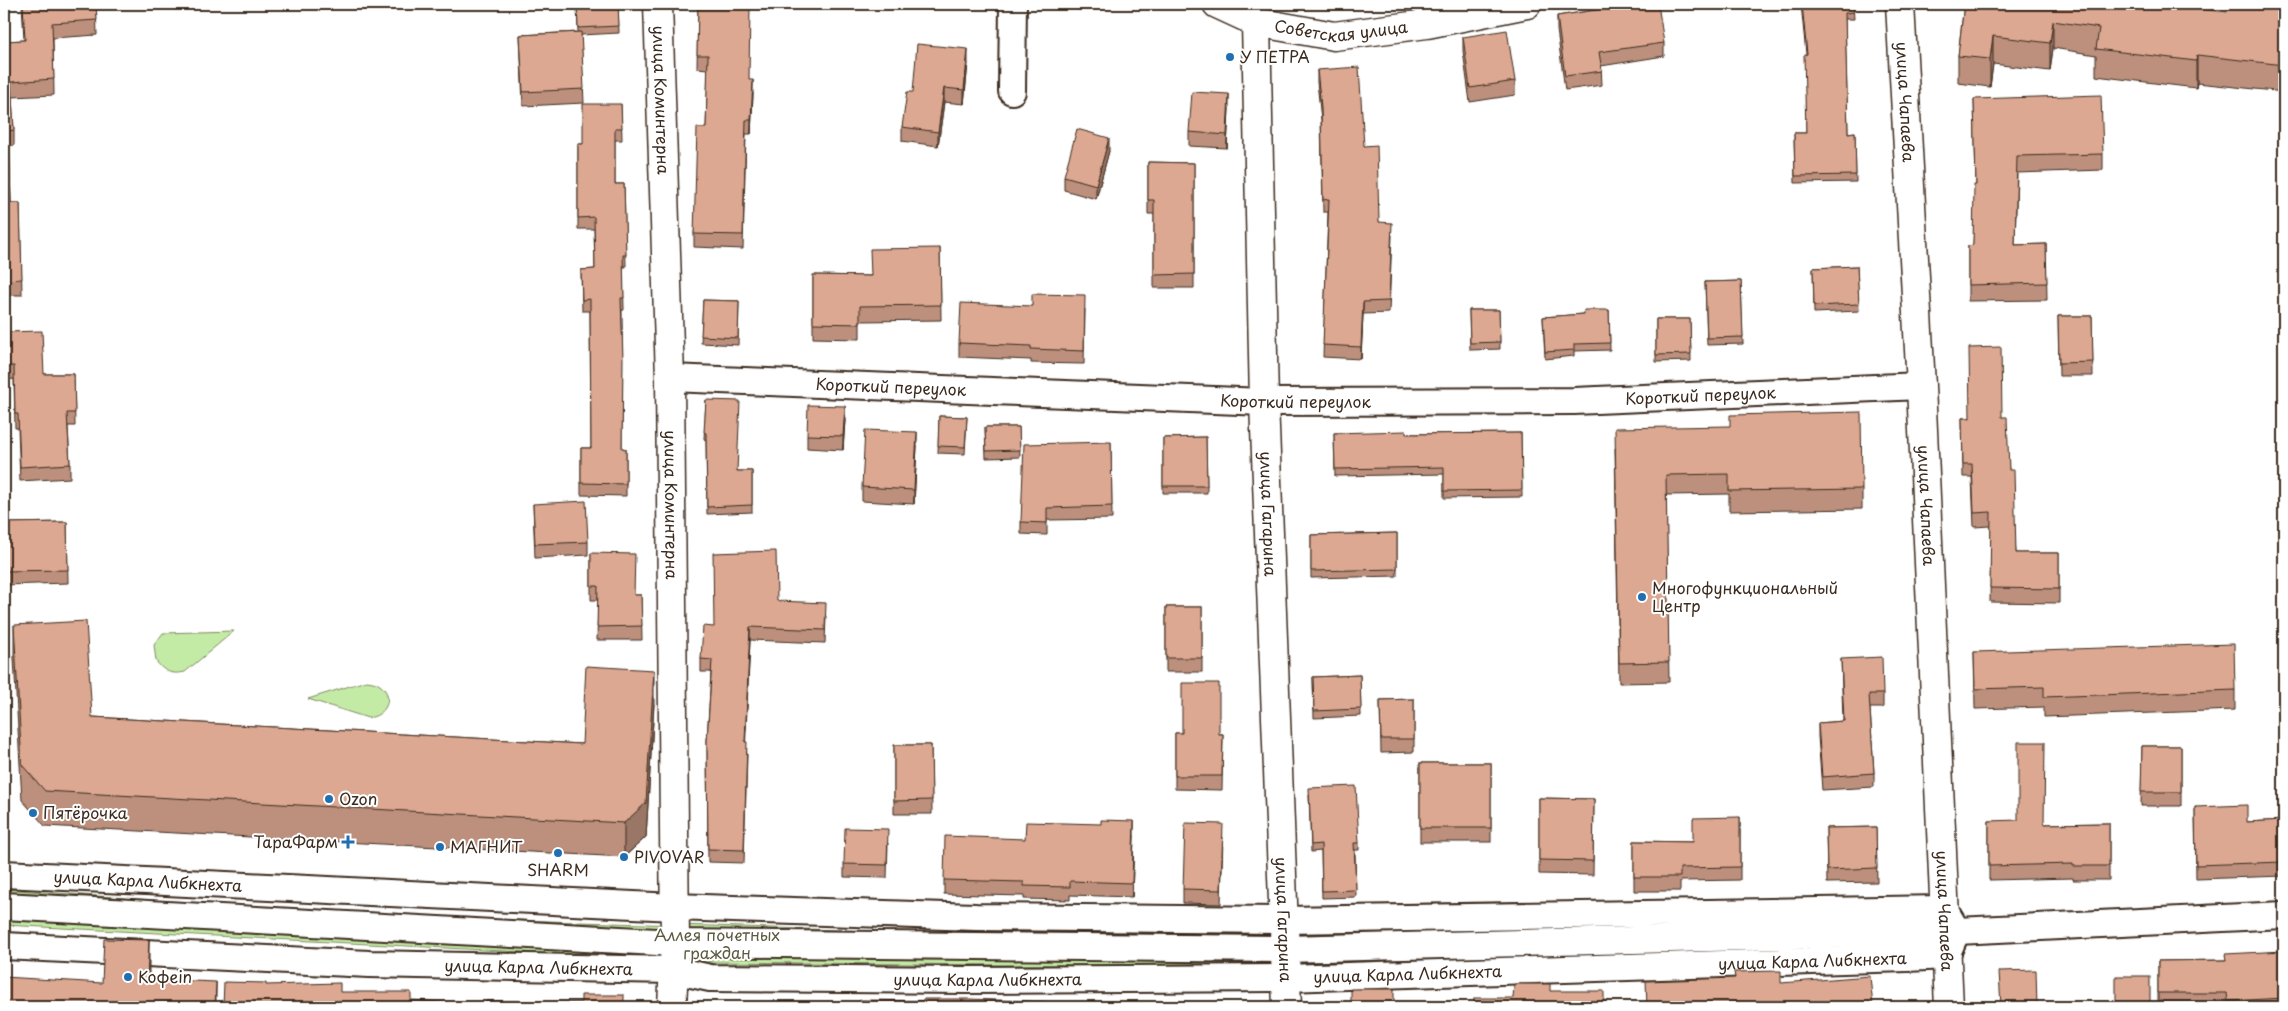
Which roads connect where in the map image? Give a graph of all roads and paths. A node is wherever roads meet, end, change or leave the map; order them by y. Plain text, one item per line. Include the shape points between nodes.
1 (658, 4) edge
2 (1013, 4) edge
3 (1216, 4) edge
4 (1527, 4) edge
5 (1900, 4) edge
6 (1256, 22) junction
7 (1012, 91) dead end
8 (670, 378) junction
9 (1921, 386) junction
10 (1264, 402) junction
11 (4, 874) edge
12 (4, 906) edge
13 (674, 907) junction
14 (2284, 915) edge
15 (1285, 920) junction
16 (1948, 932) junction
17 (674, 943) junction
18 (4, 946) edge
19 (1285, 949) junction
20 (673, 970) junction
21 (1286, 978) junction
22 (672, 1007) edge
23 (1287, 1007) edge
24 (1949, 1007) edge

1 - 8 street, улица Коминтерна
2 - 7 street
3 - 6 street, Советская улица
4 - 6 street, Советская улица via 1427,24 1334,36
5 - 9 street, улица Чапаева
6 - 10 street, улица Гагарина
8 - 10 street, Короткий переулок
8 - 13 street, улица Коминтерна
9 - 10 street, Короткий переулок via 1574,401
9 - 16 street, улица Чапаева
10 - 15 street, улица Гагарина
11 - 13 street, улица Карла Либкнехта
12 - 17 street, улица Карла Либкнехта
13 - 15 street, улица Карла Либкнехта via 976,917
13 - 17 street, улица Коминтерна
14 - 16 street, улица Карла Либкнехта
15 - 16 street, улица Карла Либкнехта
15 - 19 street, улица Гагарина
16 - 19 street, улица Карла Либкнехта
16 - 21 street, улица Карла Либкнехта
16 - 24 street, улица Чапаева
17 - 19 street, улица Карла Либкнехта
17 - 20 street, улица Коминтерна
18 - 20 street, улица Карла Либкнехта via 369,964
19 - 21 street, улица Гагарина
20 - 21 street, улица Карла Либкнехта via 710,978
20 - 22 street, улица Коминтерна
21 - 23 street, улица Гагарина

